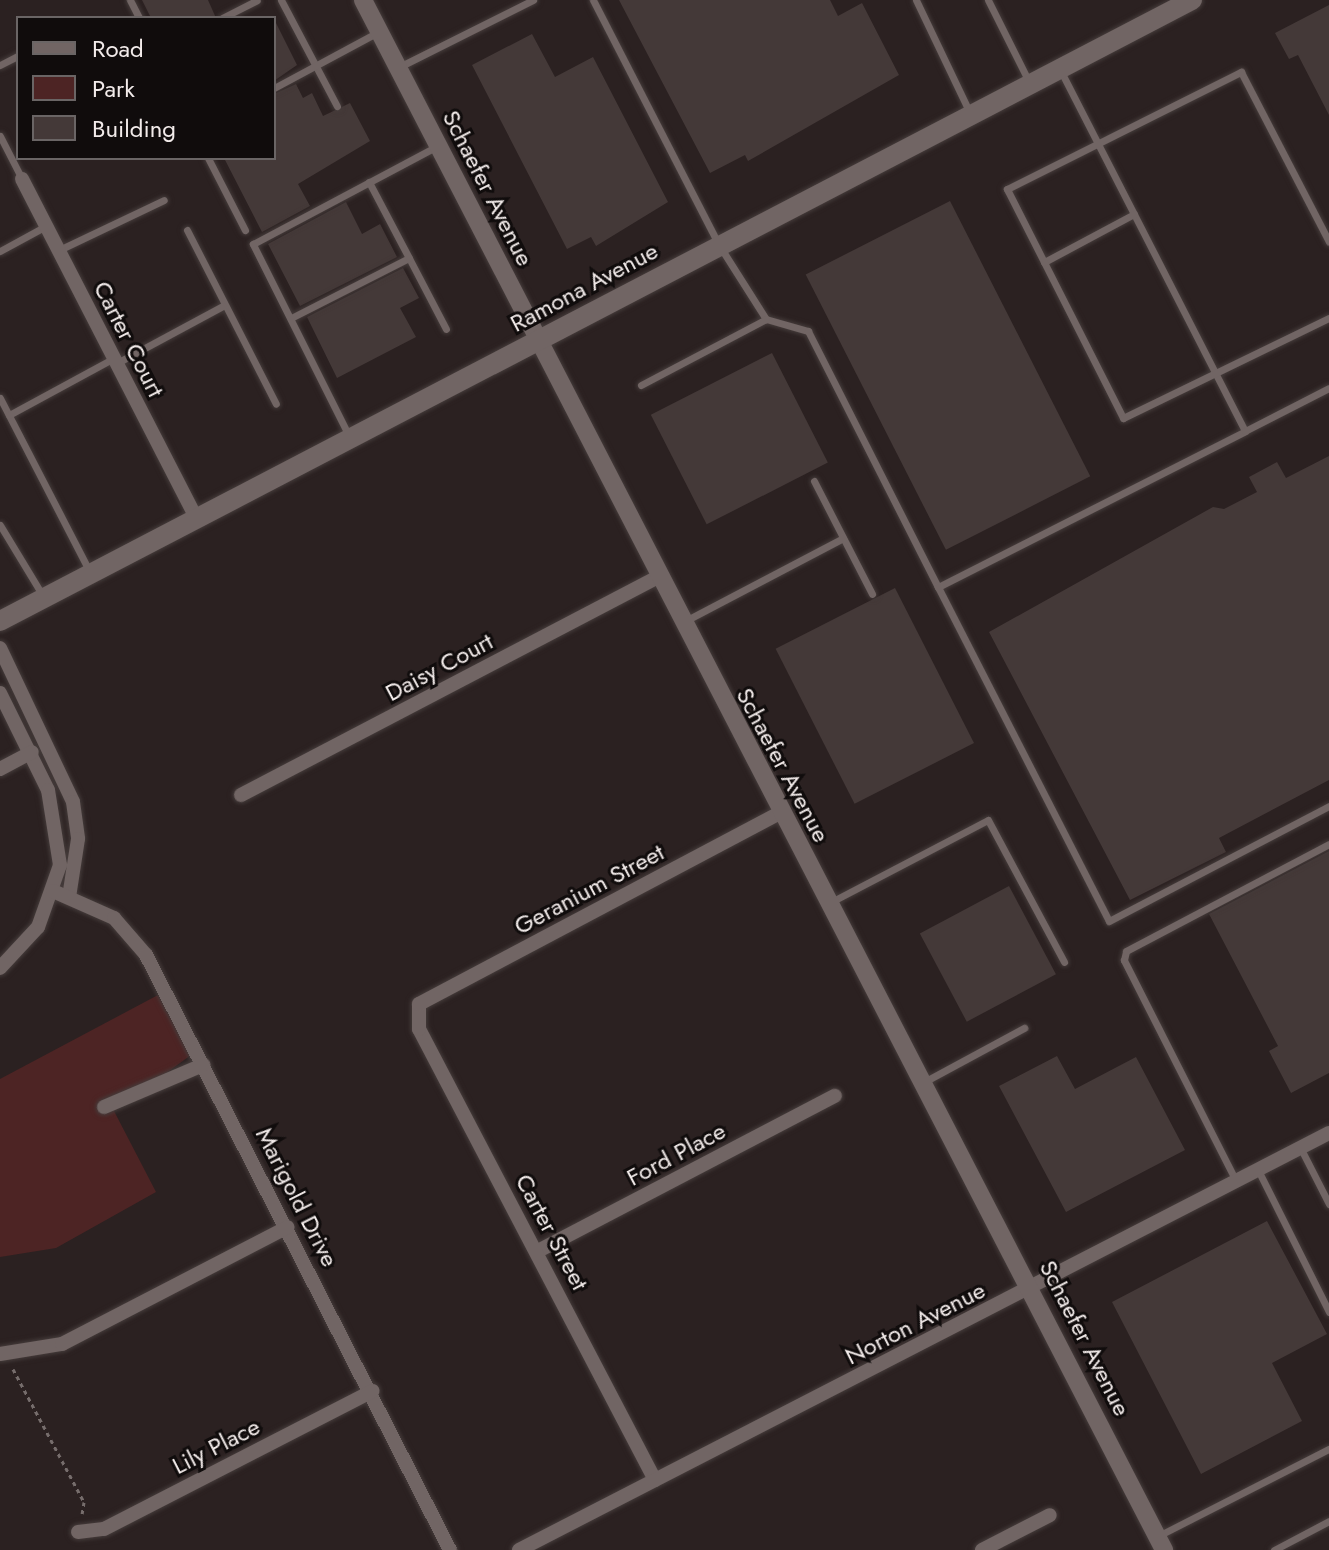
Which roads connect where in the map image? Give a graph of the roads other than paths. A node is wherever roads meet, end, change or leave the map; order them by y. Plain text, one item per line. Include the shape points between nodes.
1 (257, 0) edge
2 (281, 0) edge
3 (363, 0) edge
4 (533, 0) edge
5 (593, 0) edge
6 (916, 0) edge
7 (988, 0) edge
8 (1192, 0) edge
9 (226, 16) edge
10 (380, 31) junction
11 (315, 66) junction
12 (398, 67) junction
13 (1059, 69) junction
14 (1030, 84) junction
15 (276, 87) edge
16 (337, 106) dead end
17 (971, 115) junction
18 (0, 136) edge
19 (1097, 142) junction
20 (439, 145) junction
21 (209, 160) edge
22 (22, 179) joint
23 (369, 182) junction
24 (164, 200) dead end
25 (1134, 214) junction
26 (46, 226) junction
27 (187, 230) dead end
28 (245, 230) dead end
29 (1329, 242) edge
30 (719, 245) junction
31 (59, 250) junction
32 (0, 251) edge
33 (409, 258) junction
34 (1044, 262) junction
35 (223, 306) junction
36 (291, 318) junction
37 (1329, 318) edge
38 (766, 319) junction
39 (446, 329) dead end
40 (540, 339) junction
41 (116, 360) junction
42 (1216, 374) junction
43 (641, 385) dead end
44 (1329, 388) edge
45 (0, 398) edge
46 (276, 404) dead end
47 (9, 415) junction
48 (1245, 431) junction
49 (350, 438) junction
50 (814, 481) dead end
51 (197, 519) junction
52 (0, 525) edge
53 (843, 538) junction
54 (91, 574) junction
55 (658, 577) junction
56 (938, 587) junction
57 (872, 594) dead end
58 (44, 598) junction
59 (0, 621) edge
60 (682, 623) junction
61 (0, 648) edge
62 (0, 693) edge
63 (32, 752) junction
64 (0, 769) edge
65 (241, 795) dead end
66 (1329, 806) edge
67 (780, 813) junction
68 (1329, 844) edge
69 (53, 891) junction
70 (69, 897) junction
71 (829, 903) junction
72 (1064, 962) dead end
73 (0, 968) edge
74 (419, 1004) joint
75 (1024, 1028) dead end
76 (203, 1065) junction
77 (924, 1082) junction
78 (835, 1096) dead end
79 (104, 1107) dead end
80 (1329, 1133) edge
81 (1300, 1148) junction
82 (1258, 1170) junction
83 (1236, 1181) junction
84 (1329, 1204) edge
85 (288, 1227) junction
86 (538, 1251) junction
87 (1034, 1287) junction
88 (1329, 1312) edge
89 (0, 1354) edge
90 (373, 1391) junction
91 (1329, 1449) edge
92 (655, 1480) junction
93 (1050, 1515) dead end
94 (1329, 1521) edge
95 (78, 1532) road end
96 (1160, 1543) edge
97 (450, 1550) edge
98 (519, 1550) edge
99 (982, 1550) edge
100 (1274, 1550) edge

1 - 9 lane
2 - 11 lane
3 - 10 street, Schaefer Avenue
4 - 12 lane
5 - 30 lane
6 - 17 lane
7 - 14 lane
8 - 13 main road, Ramona Avenue
10 - 11 lane
10 - 12 street, Schaefer Avenue
11 - 15 lane
11 - 16 lane
12 - 20 street, Schaefer Avenue
13 - 14 main road, Ramona Avenue
13 - 19 lane
14 - 17 main road, Ramona Avenue
17 - 30 main road, Ramona Avenue
18 - 22 lane
19 - 25 lane
19 - 29 lane via 1241,72
19 - 34 lane via 1007,189
20 - 23 lane
20 - 40 street, Schaefer Avenue
21 - 28 lane
22 - 26 street, Carter Court
23 - 33 lane
23 - 36 lane via 253,244
24 - 31 lane
25 - 34 lane
25 - 42 lane
26 - 31 street, Carter Court
26 - 32 lane
27 - 35 lane
30 - 38 lane
30 - 40 main road, Ramona Avenue
31 - 41 street, Carter Court
33 - 36 lane
33 - 39 lane
34 - 42 lane via 1123,418
35 - 41 lane
35 - 46 lane
36 - 49 lane
37 - 42 lane
38 - 43 lane
38 - 56 lane via 808,331
40 - 49 main road, Ramona Avenue
40 - 55 street, Schaefer Avenue
41 - 47 lane
41 - 51 street, Carter Court
42 - 48 lane
44 - 48 lane
45 - 47 lane
47 - 54 lane
48 - 56 lane
49 - 51 main road, Ramona Avenue
50 - 53 lane
51 - 54 main road, Ramona Avenue
52 - 58 lane
53 - 57 lane
53 - 60 lane
54 - 58 main road, Ramona Avenue
55 - 60 street, Schaefer Avenue
55 - 65 street, Daisy Court
56 - 66 lane via 1109,921
58 - 59 main road, Ramona Avenue
60 - 67 street, Schaefer Avenue
61 - 70 street via 73,802 78,839
62 - 63 street
63 - 64 street
63 - 69 street via 59,831
67 - 71 street, Schaefer Avenue
67 - 74 street, Geranium Street
68 - 83 lane via 1126,951 1124,960
69 - 70 street, Marigold Drive
69 - 73 street via 38,927
70 - 76 street, Marigold Drive via 114,918 146,955
71 - 72 lane via 988,820
71 - 77 street, Schaefer Avenue
74 - 86 street, Carter Street via 419,1029
75 - 77 lane
76 - 79 street
76 - 85 street, Marigold Drive
77 - 87 street, Schaefer Avenue
78 - 86 street, Ford Place
80 - 81 street, Norton Avenue
81 - 82 street, Norton Avenue
81 - 84 lane
82 - 83 street, Norton Avenue
82 - 88 lane
83 - 87 street, Norton Avenue
85 - 89 street via 62,1344
85 - 90 street, Marigold Drive
86 - 92 street, Carter Street
87 - 92 street, Norton Avenue
87 - 96 street, Schaefer Avenue
90 - 95 street, Lily Place via 104,1529
90 - 97 street, Marigold Drive
91 - 96 lane
92 - 98 street, Norton Avenue
93 - 99 street
94 - 100 lane

